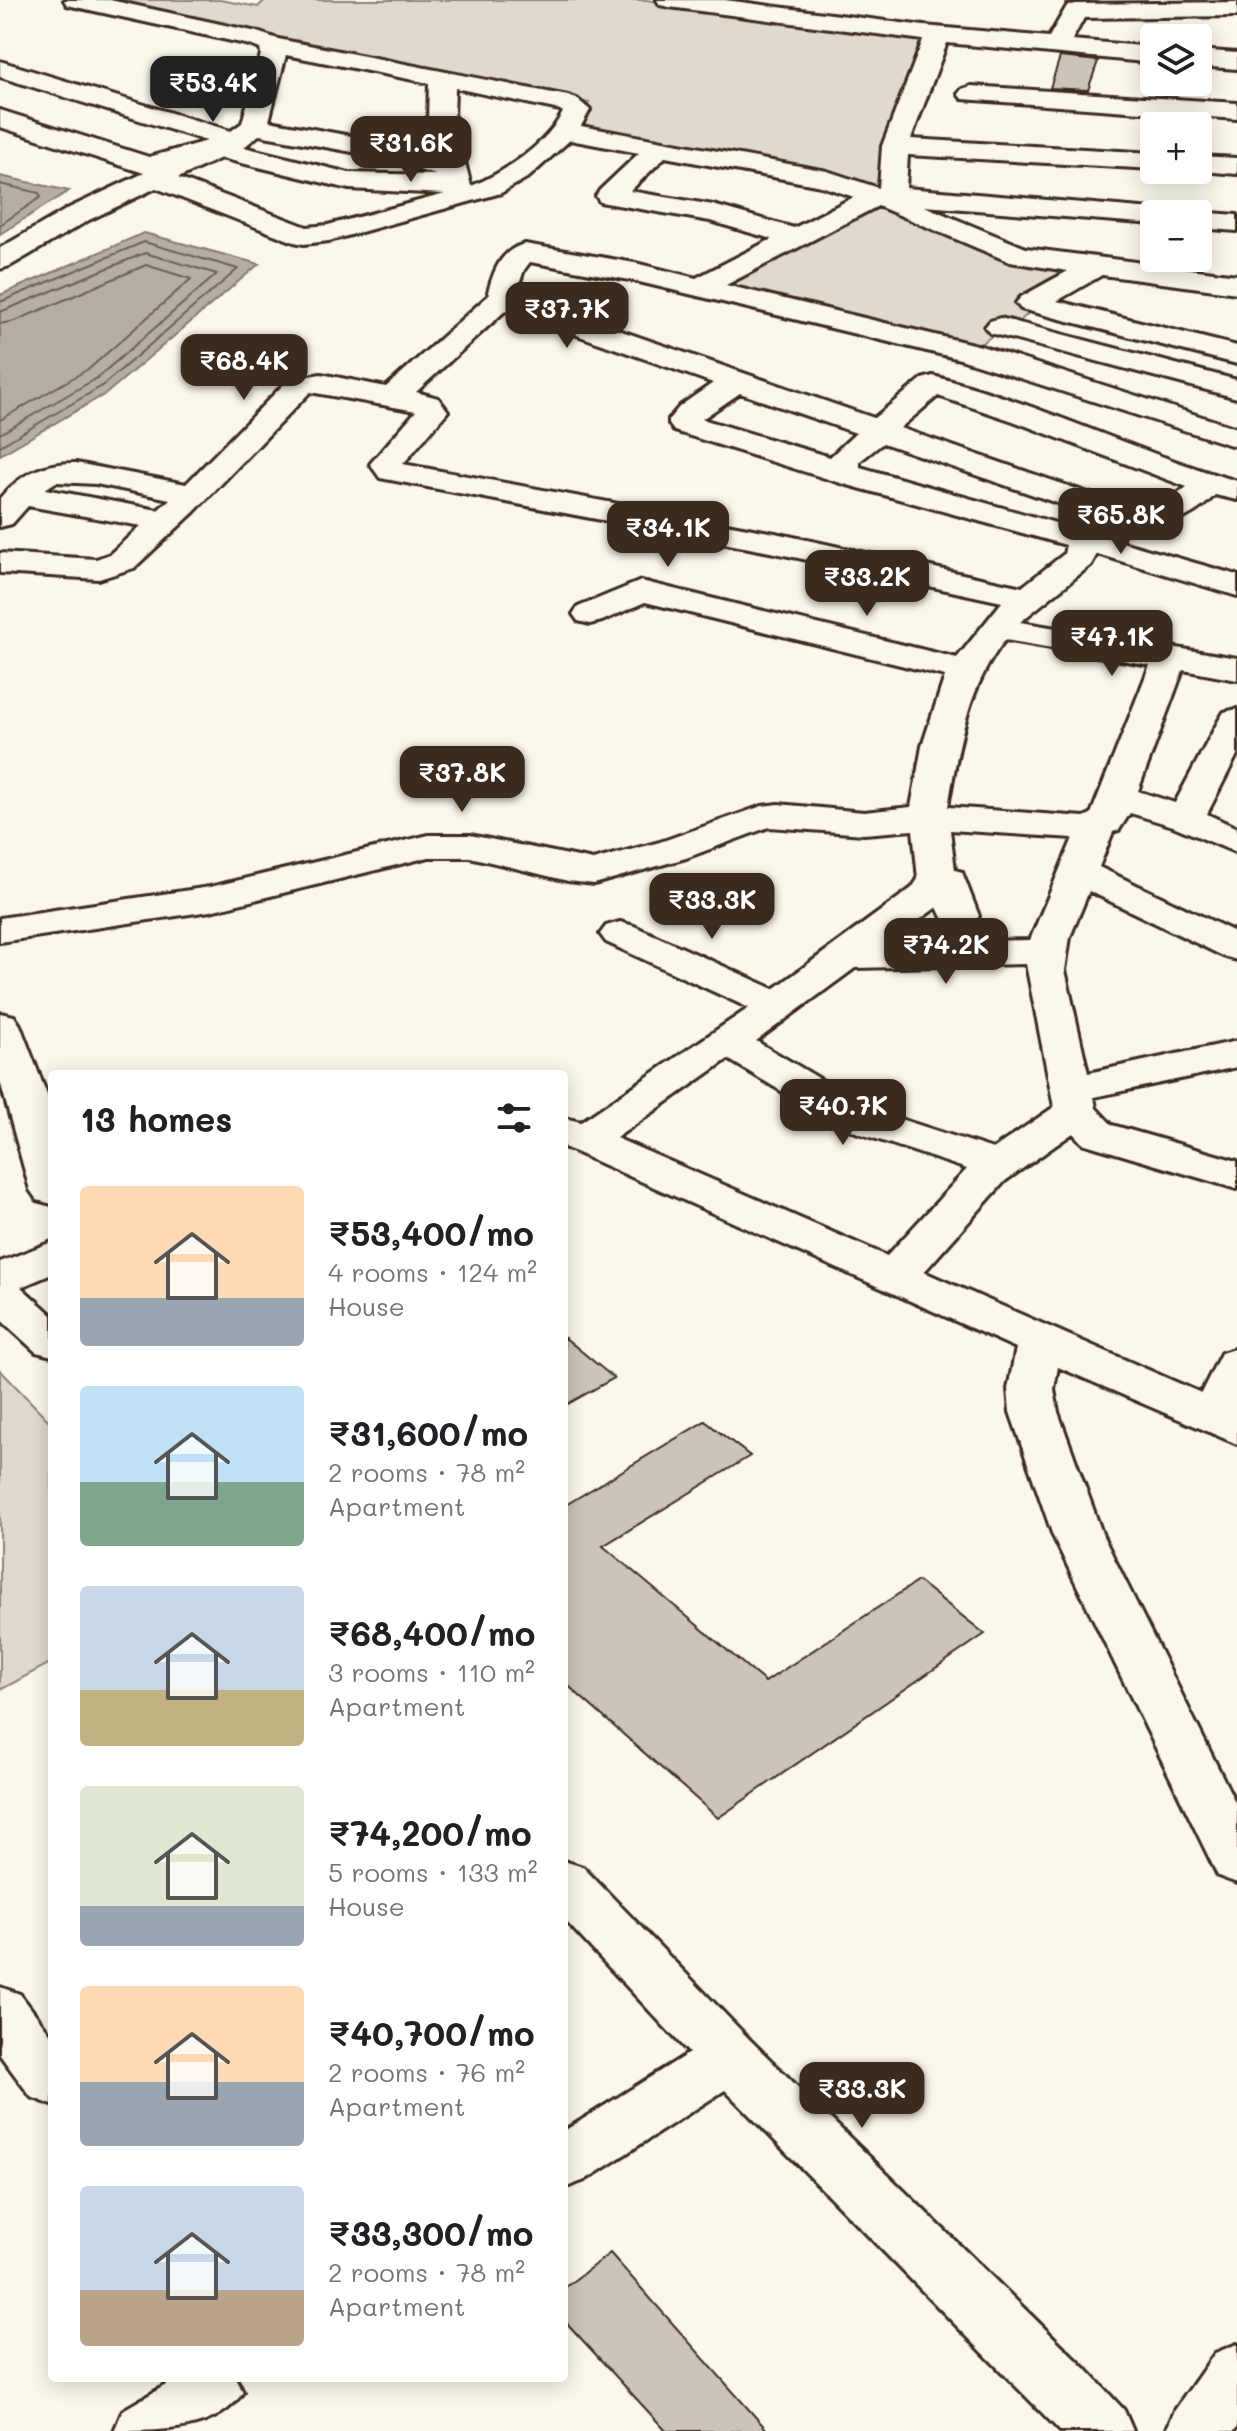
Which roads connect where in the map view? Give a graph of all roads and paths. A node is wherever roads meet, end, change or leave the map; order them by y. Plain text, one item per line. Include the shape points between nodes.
1 (76, 0) edge
2 (669, 0) edge
3 (1237, 9) edge
4 (938, 35) junction
5 (994, 40) junction
6 (271, 45) junction
7 (1056, 47) junction
8 (1140, 54) edge
9 (1212, 59) edge
10 (1237, 61) edge
11 (0, 69) edge
12 (442, 78) junction
13 (971, 94) junction
14 (1237, 111) edge
15 (0, 118) edge
16 (960, 120) dead end
17 (564, 131) junction
18 (236, 138) junction
19 (895, 146) junction
20 (659, 148) junction
21 (1140, 160) edge
22 (1212, 165) edge
23 (1237, 166) edge
24 (156, 179) junction
25 (457, 185) junction
26 (884, 195) junction
27 (1140, 215) edge
28 (1212, 221) edge
29 (1237, 223) edge
30 (796, 237) junction
31 (0, 260) edge
32 (1096, 267) junction
33 (1237, 284) edge
34 (700, 287) junction
35 (504, 297) junction
36 (1031, 303) junction
37 (1000, 327) junction
38 (970, 352) junction
39 (1237, 355) edge
40 (738, 380) junction
41 (933, 385) junction
42 (1237, 389) edge
43 (394, 396) junction
44 (1234, 428) edge
45 (881, 430) junction
46 (843, 471) junction
47 (1210, 483) edge
48 (192, 495) junction
49 (11, 506) edge
50 (1150, 519) junction
51 (165, 521) junction
52 (1078, 538) junction
53 (0, 563) edge
54 (1237, 586) edge
55 (1028, 598) junction
56 (590, 614) dead end
57 (997, 628) junction
58 (1170, 658) junction
59 (1237, 669) edge
60 (966, 671) junction
61 (1237, 720) edge
62 (1107, 812) junction
63 (929, 817) junction
64 (1186, 818) junction
65 (1237, 842) edge
66 (1077, 871) junction
67 (937, 879) junction
68 (959, 916) dead end
69 (0, 930) edge
70 (620, 934) dead end
71 (1237, 948) edge
72 (1046, 952) junction
73 (845, 956) junction
74 (777, 1006) junction
75 (0, 1025) edge
76 (727, 1041) junction
77 (1237, 1054) edge
78 (1074, 1100) junction
79 (574, 1136) edge
80 (999, 1165) junction
81 (48, 1174) edge
82 (1237, 1175) edge
83 (48, 1259) edge
84 (894, 1277) junction
85 (0, 1279) edge
86 (0, 1293) edge
87 (48, 1337) edge
88 (1040, 1341) junction
89 (1237, 1364) edge
90 (1226, 1422) edge
91 (1237, 1861) edge
92 (568, 1887) edge
93 (0, 2011) edge
94 (730, 2057) junction
95 (48, 2075) edge
96 (568, 2159) edge
97 (1237, 2373) edge
98 (207, 2400) edge
99 (146, 2431) edge
100 (1101, 2431) edge
101 (1198, 2431) edge

1 - 6 street
2 - 4 street
3 - 7 street via 1076,11
4 - 5 street
4 - 19 street
5 - 7 street
5 - 13 street
6 - 12 street
6 - 18 street via 274,54
7 - 8 street
9 - 10 street
11 - 18 street
12 - 17 street via 568,104 577,115
12 - 25 street via 441,119
13 - 14 street
13 - 16 street
15 - 18 street via 148,166
17 - 20 street
17 - 25 street via 512,176
18 - 24 street
18 - 25 street via 349,181
18 - 25 street via 373,148
19 - 21 street
19 - 26 street
20 - 26 street
20 - 30 street via 610,196 713,213
22 - 23 street
24 - 25 street via 304,236
24 - 31 street via 79,214
26 - 27 street
26 - 30 street
26 - 32 street via 1009,253
28 - 29 street
30 - 34 street
32 - 33 street
32 - 36 street
34 - 35 street via 525,253 513,262
34 - 38 street
35 - 40 street
35 - 43 street
36 - 37 street
36 - 39 street
37 - 38 street
37 - 42 street
38 - 41 street
38 - 44 street
40 - 45 street
40 - 46 street via 691,413 685,424
41 - 45 street
41 - 47 street
43 - 48 street via 300,385
43 - 55 street via 433,411 386,464 391,471 760,540
44 - 47 street
45 - 46 street via 845,458
45 - 50 street via 1129,518
46 - 52 street
47 - 50 street via 1176,513
48 - 49 street via 64,472 46,475
48 - 51 street
49 - 51 street
50 - 52 street
51 - 53 street via 112,566
52 - 54 street
52 - 55 street via 1083,546 1079,558
55 - 57 street
56 - 60 street via 641,591
57 - 58 street
57 - 60 street
58 - 59 street
58 - 62 street
60 - 63 street via 940,746
61 - 64 street
62 - 63 street via 1069,828
62 - 64 street
62 - 66 street
63 - 67 street
63 - 69 street via 878,824 799,815 762,817 594,872 470,846 429,846 210,899
64 - 65 street
66 - 71 street
66 - 72 street
67 - 68 street via 948,880
67 - 73 street via 926,896
70 - 74 street
72 - 73 street
72 - 78 street via 1045,970
73 - 74 street
74 - 76 street
75 - 81 street via 31,1108
76 - 79 street
76 - 80 street via 844,1111
77 - 78 street
78 - 80 street
78 - 82 street via 1097,1134
79 - 84 street
80 - 84 street
83 - 85 street
84 - 88 street
86 - 87 street
88 - 90 street
88 - 91 street via 1031,1389 1034,1412 1078,1536
89 - 90 street
92 - 94 street
93 - 95 street
94 - 96 street
94 - 100 street
97 - 101 street
98 - 99 street

